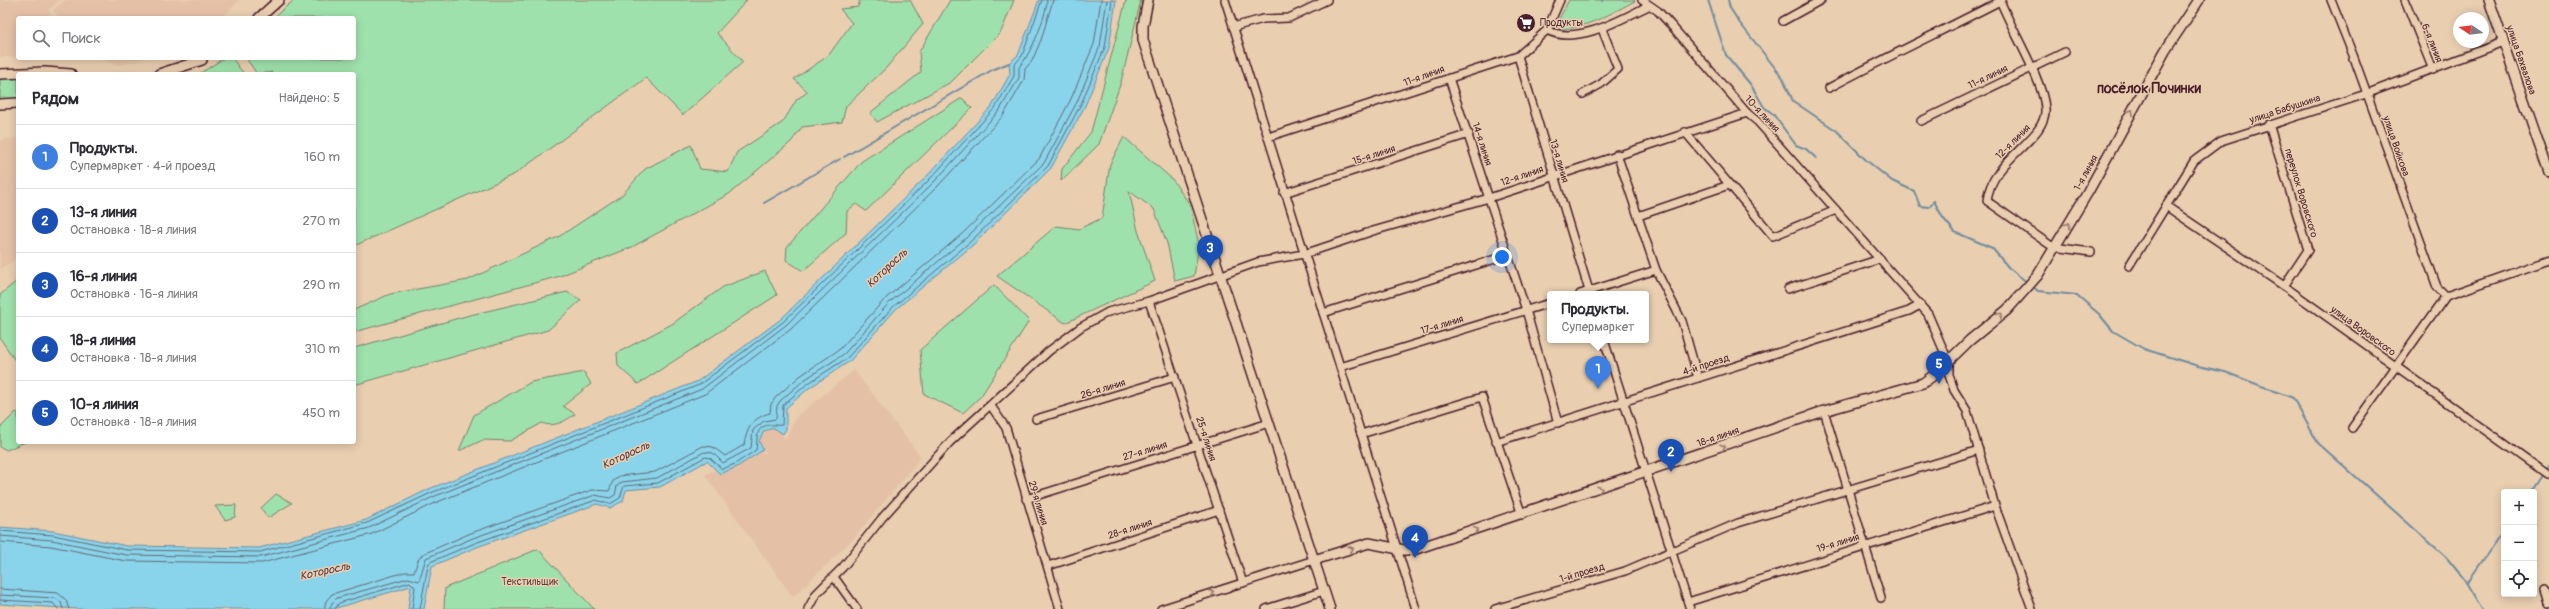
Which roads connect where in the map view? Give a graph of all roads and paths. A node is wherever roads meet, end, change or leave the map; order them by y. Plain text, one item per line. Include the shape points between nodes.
1 (279, 0) edge
2 (1148, 0) edge
3 (1225, 0) edge
4 (1327, 0) edge
5 (1560, 0) edge
6 (1642, 0) edge
7 (1821, 0) edge
8 (2001, 0) edge
9 (2199, 0) edge
10 (2331, 0) edge
11 (2405, 0) edge
12 (2489, 0) edge
13 (1648, 6) junction
14 (261, 16) edge
15 (1783, 21) dead end
16 (1233, 27) junction
17 (1602, 29) junction
18 (1547, 30) junction
19 (2503, 42) junction
20 (2065, 52) dead end
21 (1518, 56) junction
22 (201, 60) edge
23 (202, 60) edge
24 (2031, 67) junction
25 (2432, 70) junction
26 (165, 72) edge
27 (182, 72) edge
28 (0, 74) edge
29 (16, 74) edge
30 (1449, 78) junction
31 (1829, 88) dead end
32 (1582, 94) dead end
33 (2366, 94) junction
34 (16, 103) edge
35 (0, 104) edge
36 (1747, 113) junction
37 (1921, 121) dead end
38 (2269, 124) junction
39 (1685, 132) junction
40 (1469, 134) junction
41 (1268, 137) junction
42 (1617, 154) junction
43 (2549, 173) edge
44 (1553, 176) junction
45 (1729, 185) junction
46 (1284, 193) junction
47 (1489, 198) junction
48 (2166, 206) junction
49 (1836, 210) junction
50 (1638, 216) junction
51 (2053, 247) junction
52 (2091, 252) dead end
53 (1304, 254) junction
54 (1508, 255) junction
55 (1880, 259) junction
56 (2549, 260) edge
57 (2129, 266) dead end
58 (1656, 270) junction
59 (1219, 276) junction
60 (2284, 286) junction
61 (1788, 289) dead end
62 (1588, 291) edge
63 (1595, 291) edge
64 (2446, 296) junction
65 (1149, 301) junction
66 (1547, 304) edge
67 (1920, 305) junction
68 (1526, 310) junction
69 (1323, 313) junction
70 (1970, 340) joint
71 (1605, 343) edge
72 (1949, 362) junction
73 (2394, 366) junction
74 (1340, 367) junction
75 (1175, 377) junction
76 (1698, 378) junction
77 (1624, 402) junction
78 (991, 406) junction
79 (1824, 412) junction
80 (1036, 419) dead end
81 (1269, 423) junction
82 (1558, 423) junction
83 (2352, 428) dead end
84 (1361, 434) junction
85 (1496, 442) junction
86 (1198, 446) junction
87 (1979, 450) junction
88 (1647, 473) junction
89 (2546, 474) dead end
90 (1846, 491) junction
91 (1026, 499) junction
92 (1995, 506) junction
93 (1218, 510) junction
94 (1522, 515) junction
95 (1864, 546) junction
96 (1397, 549) junction
97 (1672, 551) junction
98 (1314, 560) junction
99 (1048, 566) junction
100 (834, 577) junction
101 (1243, 583) junction
102 (2545, 590) dead end
103 (1324, 591) junction
104 (1881, 598) dead end
105 (2549, 603) edge
106 (1689, 606) edge
107 (808, 609) edge
108 (857, 609) edge
109 (1060, 609) edge
110 (1162, 609) edge
111 (1266, 609) edge
112 (1330, 609) edge
113 (1416, 609) edge
114 (1496, 609) edge
115 (2032, 609) edge

1 - 14 street
2 - 59 street via 1143,40
3 - 16 street
4 - 16 street via 1289,18 1263,19
5 - 18 street, 11-я линия
6 - 13 street, 10-я линия
7 - 15 street
8 - 24 street, 12-я линия
8 - 31 street
51 -> 9 street, 1-я линия via 2088,192 2165,51
10 - 33 street, улица Войкова
11 - 25 street, 6-я линия
12 - 19 street, улица Бахвалова
13 - 17 street
13 - 36 street, 10-я линия via 1658,11
16 - 41 street
17 - 18 street via 1567,35
17 - 32 street via 1618,69 1601,84
18 - 21 street, 11-я линия
19 - 25 street, улица Бабушкина
19 - 43 street, улица Бахвалова
20 - 24 street, 11-я линия
21 - 30 street, 11-я линия
21 - 44 street, 13-я линия
22 - 26 street
23 - 27 street
24 - 37 street, 11-я линия
24 - 51 street, 12-я линия via 2045,106 2045,116 2040,128 2002,166 1988,192 1988,201
25 - 33 street, улица Бабушкина
28 - 29 street
30 - 40 street, 14-я линия
30 - 41 street, 11-я линия via 1401,96
33 - 38 street, улица Бабушкина
33 - 64 street, улица Войкова via 2437,287
34 - 35 street
36 - 39 street, 12-я линия
36 - 49 street, 10-я линия via 1758,122
38 - 48 street, улица Бабушкина via 2221,140 2194,161
38 - 60 street, переулок Воровского via 2308,250
39 - 42 street, 12-я линия
39 - 45 street
40 - 46 street, 15-я линия
40 - 47 street, 14-я линия
41 - 46 street
42 - 44 street, 12-я линия
42 - 50 street
44 - 47 street, 12-я линия
44 - 62 street, 13-я линия
45 - 49 street via 1773,236
45 - 50 street
46 - 53 street
47 - 53 street, 12-я линия via 1373,231
47 - 54 street, 14-я линия
48 - 57 street, улица Бабушкина
48 - 60 street, улица Воровского
49 - 55 street, 10-я линия
50 - 58 street
51 - 52 street
70 -> 51 street, 1-я линия via 2007,310 2030,285
53 - 59 street, 12-я линия via 1258,262
53 - 69 street
54 - 68 street, 14-я линия
54 - 69 street
55 - 61 street
55 - 67 street, 10-я линия
56 - 64 street
58 - 63 street
58 - 76 street via 1682,321
59 - 65 street, 12-я линия
59 - 81 street
60 - 73 street, улица Воровского
64 - 73 street
65 - 75 street, 25-я линия
65 - 78 street, 12-я линия via 1108,312 1081,327 1049,350
66 - 68 street, 17-я линия
67 - 72 street, 10-я линия via 1928,314
67 - 76 street, 4-й проезд via 1909,311
68 - 74 street, 17-я линия
68 - 82 street, 14-я линия
69 - 74 street
70 - 72 street, 18-я линия
71 - 77 street
72 - 79 street, 18-я линия via 1923,383
72 - 87 street, 10-я линия via 1949,375 1954,390 1967,411
73 - 83 street
73 - 89 street, улица Воровского
74 - 84 street
75 - 80 street, 26-я линия
75 - 86 street, 25-я линия
76 - 77 street, 4-й проезд
77 - 82 street, 4-й проезд
77 - 88 street
78 - 91 street, 29-я линия via 1006,428
78 - 100 street, 12-я линия via 950,442 882,518
88 -> 79 street, 18-я линия
79 - 90 street
81 - 86 street, 27-я линия
81 - 98 street
82 - 85 street, 4-й проезд
84 - 85 street via 1482,397
84 - 96 street
85 - 94 street
86 - 91 street, 27-я линия
86 - 93 street, 25-я линия
87 - 90 street, 1-й проезд
87 - 92 street, 10-я линия
94 -> 88 street, 18-я линия
88 - 97 street
90 - 95 street
90 - 97 street, 1-й проезд via 1738,523
91 - 99 street, 29-я линия
92 - 95 street, 19-я линия
92 - 115 street, 10-я линия
93 - 99 street, 28-я линия
93 - 101 street, 25-я линия
96 -> 94 street, 18-я линия via 1413,550
95 - 104 street
95 - 106 street, 19-я линия
98 -> 96 street, 18-я линия via 1369,543
96 - 113 street
97 - 106 street
97 - 114 street, 1-й проезд via 1625,571
98 - 101 street, 18-я линия
98 - 103 street
99 - 109 street, 29-я линия
100 - 107 street, 12-я линия via 816,594
100 - 108 street
110 -> 101 street, 18-я линия
102 - 105 street
103 - 111 street
103 - 112 street

